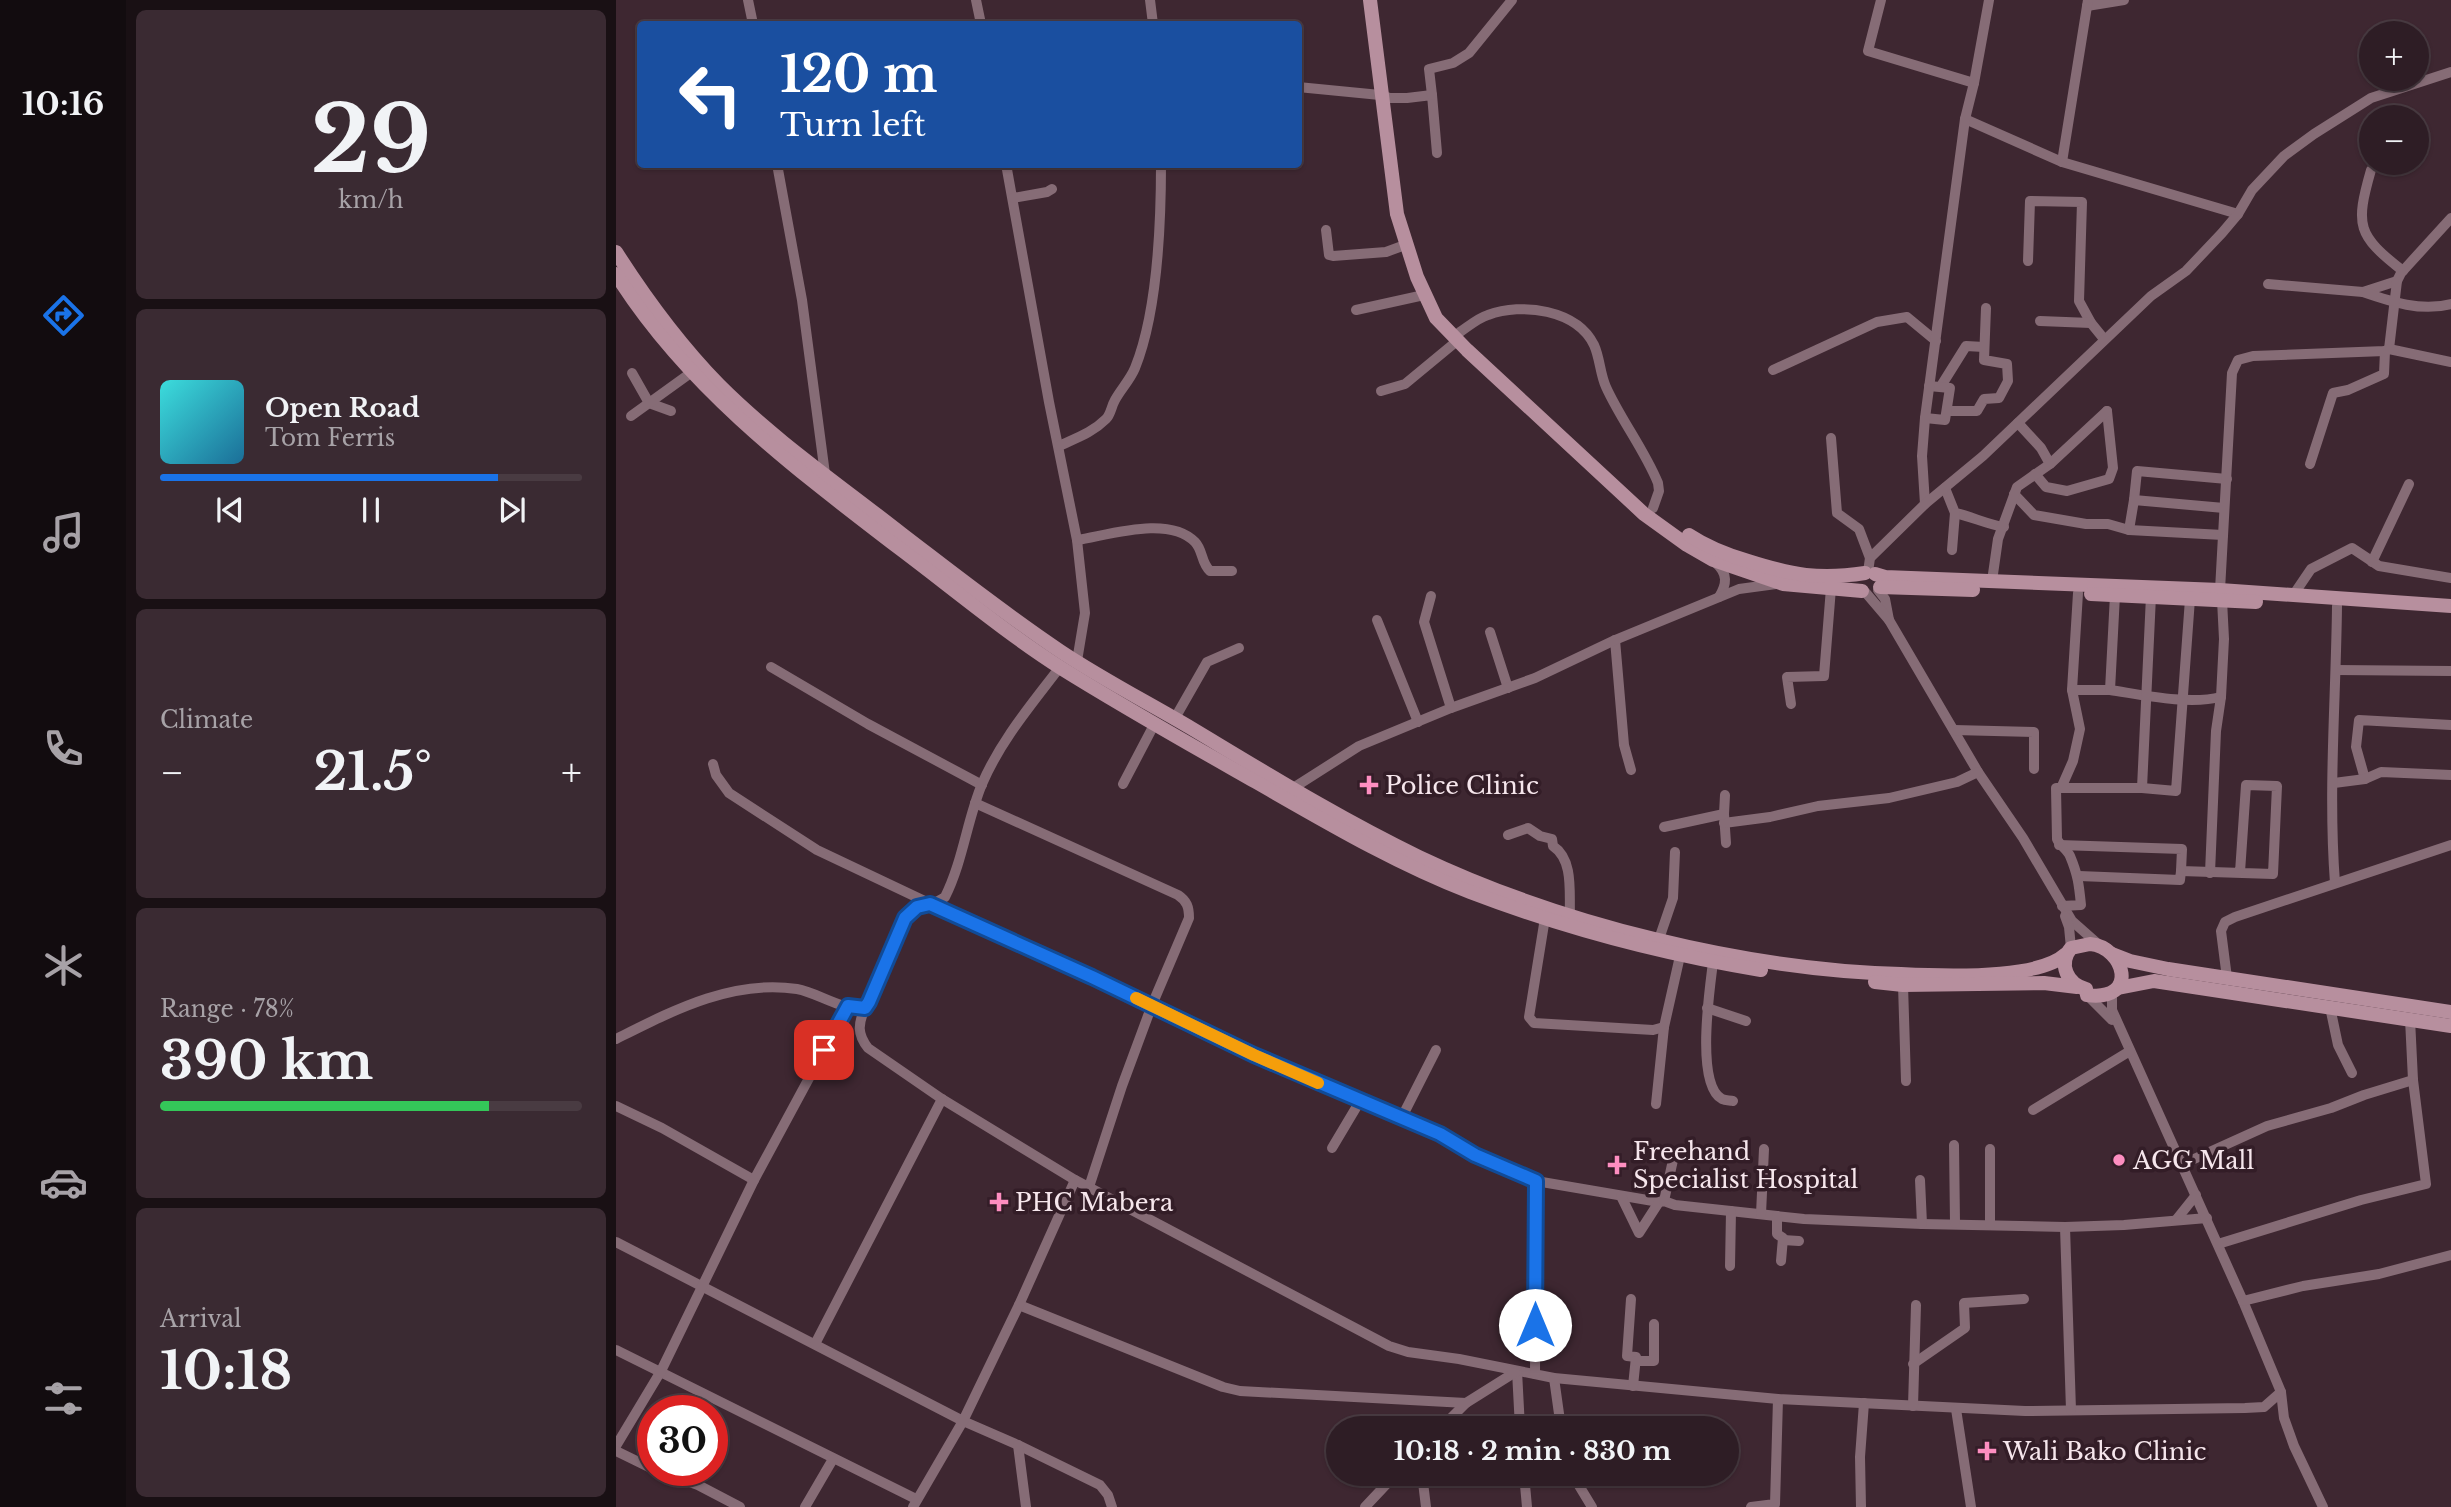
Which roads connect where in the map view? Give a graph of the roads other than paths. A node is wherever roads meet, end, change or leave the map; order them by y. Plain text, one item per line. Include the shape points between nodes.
1 (748, 0) edge
2 (976, 0) edge
3 (1150, 0) edge
4 (1370, 0) edge
5 (1379, 0) edge
6 (1512, 0) edge
7 (1881, 0) edge
8 (1989, 0) edge
9 (2124, 0) edge
10 (2087, 3) edge
11 (752, 21) edge
12 (980, 21) edge
13 (1153, 21) edge
14 (2451, 72) edge
15 (1974, 83) junction
16 (1302, 87) edge
17 (1432, 95) junction
18 (1385, 96) junction
19 (1965, 119) junction
20 (1437, 153) dead end
21 (2062, 162) junction
22 (778, 168) edge
23 (1007, 168) edge
24 (1161, 168) edge
25 (2369, 175) edge
26 (1052, 188) dead end
27 (1013, 198) junction
28 (2238, 214) junction
29 (2451, 218) edge
30 (1326, 230) dead end
31 (1405, 245) junction
32 (616, 252) edge
33 (2028, 261) dead end
34 (2403, 271) junction
35 (618, 280) edge
36 (2397, 281) junction
37 (2269, 284) dead end
38 (2363, 292) junction
39 (1424, 295) junction
40 (2394, 303) junction
41 (2451, 304) edge
42 (1986, 308) dead end
43 (1356, 310) dead end
44 (2040, 321) dead end
45 (2091, 323) junction
46 (1459, 336) junction
47 (2104, 340) junction
48 (1936, 341) junction
49 (1984, 347) junction
50 (2387, 350) junction
51 (2451, 362) edge
52 (1773, 369) dead end
53 (692, 372) junction
54 (632, 373) dead end
55 (1929, 386) junction
56 (1941, 386) junction
57 (1381, 391) dead end
58 (649, 403) junction
59 (671, 411) dead end
60 (1947, 411) junction
61 (631, 416) dead end
62 (1925, 418) junction
63 (2018, 423) junction
64 (1831, 438) dead end
65 (1059, 446) junction
66 (2050, 464) junction
67 (2310, 464) dead end
68 (825, 474) junction
69 (2035, 474) junction
70 (2227, 479) junction
71 (2409, 484) dead end
72 (1945, 488) junction
73 (2014, 494) junction
74 (2134, 500) junction
75 (1925, 504) junction
76 (1653, 508) junction
77 (2224, 508) junction
78 (1955, 513) junction
79 (2004, 527) junction
80 (2129, 530) junction
81 (2223, 535) junction
82 (1077, 540) junction
83 (1952, 550) dead end
84 (1713, 560) junction
85 (2372, 562) junction
86 (1232, 571) dead end
87 (2451, 578) edge
88 (1871, 580) junction
89 (1992, 581) junction
90 (1783, 584) junction
91 (1831, 588) junction
92 (2078, 593) junction
93 (2294, 594) junction
94 (2115, 595) junction
95 (2221, 595) junction
96 (1431, 596) dead end
97 (2151, 596) junction
98 (1719, 597) junction
99 (2190, 599) junction
100 (2337, 606) junction
101 (2451, 606) edge
102 (2451, 615) edge
103 (1377, 620) dead end
104 (1490, 632) dead end
105 (1615, 639) junction
106 (1239, 648) dead end
107 (1077, 661) junction
108 (771, 667) dead end
109 (1060, 667) junction
110 (2336, 670) junction
111 (2451, 671) edge
112 (1508, 688) junction
113 (2072, 690) junction
114 (2110, 690) junction
115 (2146, 695) junction
116 (2183, 698) junction
117 (2221, 698) junction
118 (1791, 704) dead end
119 (1451, 708) junction
120 (1175, 718) junction
121 (1418, 722) junction
122 (1155, 723) junction
123 (2451, 725) edge
124 (1954, 730) junction
125 (713, 764) dead end
126 (2034, 769) dead end
127 (1631, 770) dead end
128 (1978, 772) junction
129 (2451, 775) edge
130 (2365, 779) junction
131 (2334, 783) junction
132 (1123, 784) dead end
133 (982, 785) junction
134 (2062, 786) junction
135 (2142, 788) junction
136 (1287, 793) junction
137 (1725, 795) dead end
138 (975, 803) junction
139 (1724, 819) junction
140 (1664, 827) dead end
141 (1508, 835) dead end
142 (1726, 843) dead end
143 (2059, 845) junction
144 (2451, 845) edge
145 (1675, 852) dead end
146 (2181, 871) junction
147 (2240, 872) junction
148 (2210, 873) junction
149 (2079, 876) junction
150 (2335, 883) junction
151 (930, 904) junction
152 (2062, 906) junction
153 (1570, 916) junction
154 (1545, 918) junction
155 (1659, 939) junction
156 (2099, 945) junction
157 (2068, 951) junction
158 (2112, 954) junction
159 (1680, 956) junction
160 (1713, 962) junction
161 (2227, 978) junction
162 (1903, 985) junction
163 (2082, 991) junction
164 (2115, 991) junction
165 (1152, 1005) junction
166 (848, 1006) junction
167 (2330, 1007) junction
168 (865, 1008) junction
169 (1707, 1008) junction
170 (2451, 1012) edge
171 (2410, 1019) junction
172 (1746, 1021) dead end
173 (2451, 1026) edge
174 (1664, 1027) junction
175 (2124, 1038) junction
176 (616, 1039) edge
177 (1436, 1050) dead end
178 (2130, 1051) junction
179 (2352, 1073) dead end
180 (2413, 1080) junction
181 (1906, 1081) dead end
182 (942, 1099) junction
183 (1360, 1101) junction
184 (1733, 1101) dead end
185 (1656, 1104) dead end
186 (616, 1106) edge
187 (2033, 1110) dead end
188 (1402, 1117) junction
189 (1954, 1145) dead end
190 (1332, 1149) dead end
191 (1764, 1149) dead end
192 (1990, 1149) dead end
193 (1674, 1160) dead end
194 (2183, 1164) junction
195 (754, 1180) junction
196 (1075, 1180) junction
197 (1920, 1180) dead end
198 (1536, 1181) junction
199 (1088, 1188) junction
200 (2196, 1195) junction
201 (1621, 1196) junction
202 (1661, 1202) junction
203 (1731, 1211) junction
204 (1761, 1214) junction
205 (1777, 1216) junction
206 (2207, 1218) junction
207 (2176, 1220) junction
208 (1955, 1223) junction
209 (1922, 1224) junction
210 (1990, 1225) junction
211 (2065, 1227) junction
212 (1783, 1240) junction
213 (1799, 1241) dead end
214 (616, 1242) edge
215 (2218, 1244) junction
216 (2451, 1255) edge
217 (1781, 1261) dead end
218 (1730, 1266) dead end
219 (701, 1286) junction
220 (1631, 1299) dead end
221 (2024, 1299) dead end
222 (2243, 1301) junction
223 (1019, 1305) junction
224 (1916, 1305) dead end
225 (1654, 1324) dead end
226 (815, 1344) junction
227 (616, 1350) edge
228 (1636, 1361) junction
229 (1913, 1364) junction
230 (661, 1371) junction
231 (1517, 1371) junction
232 (1535, 1374) junction
233 (1554, 1378) junction
234 (1633, 1386) junction
235 (2281, 1392) junction
236 (1778, 1399) junction
237 (1466, 1403) junction
238 (1864, 1403) junction
239 (1913, 1406) junction
240 (1956, 1409) junction
241 (2071, 1410) junction
242 (1453, 1416) edge
243 (1519, 1416) edge
244 (1559, 1416) edge
245 (962, 1421) junction
246 (1018, 1445) junction
247 (616, 1446) edge
248 (616, 1451) edge
249 (833, 1459) junction
250 (637, 1461) edge
251 (700, 1486) edge
252 (1385, 1486) edge
253 (1423, 1486) edge
254 (1525, 1486) edge
255 (1579, 1486) edge
256 (914, 1503) edge
257 (1776, 1506) edge
258 (740, 1507) edge
259 (805, 1507) edge
260 (1026, 1507) edge
261 (1112, 1507) edge
262 (1365, 1507) edge
263 (1426, 1507) edge
264 (1527, 1507) edge
265 (1592, 1507) edge
266 (1751, 1507) edge
267 (1861, 1507) edge
268 (1971, 1507) edge
269 (2323, 1507) edge

1 - 11 street
2 - 12 street
3 - 13 street
4 - 18 main road
5 - 18 main road
6 - 17 street via 1469,53 1429,69
7 - 15 street via 1868,51
8 - 15 street
9 - 10 street
10 - 21 street
14 - 28 street via 2371,99 2314,134 2284,156 2252,190
15 - 19 street
16 - 18 street
17 - 18 street
17 - 20 street
18 - 31 main road via 1397,214
18 - 46 main road via 1418,258 1434,297
19 - 21 street
19 - 48 street
21 - 28 street
22 - 68 street via 802,300
23 - 27 street
24 - 65 street via 1147,324 1133,372 1109,417 1091,432
25 - 34 street via 2361,226 2374,249
26 - 27 street
27 - 65 street
28 - 47 street via 2186,271
29 - 34 street
30 - 31 street via 1329,255 1333,256 1386,252
31 - 39 main road
32 - 68 main road via 665,323 717,383
33 - 45 street via 2030,201 2082,202 2079,301
34 - 36 street
35 - 53 main road
36 - 38 street
36 - 40 street
37 - 38 street
38 - 40 street
39 - 43 street
39 - 46 main road via 1436,317
40 - 41 street via 2434,308
40 - 50 street
42 - 49 street
44 - 45 street
45 - 47 street
46 - 57 street via 1405,384
46 - 76 main road
46 - 76 street via 1489,314 1511,310 1558,314 1578,324 1594,345 1606,386 1658,483
46 - 84 main road via 1644,514
47 - 63 street
48 - 52 street via 1907,317 1897,318 1877,322
48 - 55 street
49 - 56 street via 1966,346
49 - 60 street via 1984,360 2007,364 2008,381 1999,398 1984,399 1977,411
50 - 51 street
50 - 67 street via 2384,374 2333,393
50 - 70 street via 2238,360 2232,373
53 - 58 street
53 - 109 main road via 799,471
54 - 58 street
55 - 56 street
55 - 62 street
56 - 60 street via 1950,388
58 - 59 street
58 - 61 street
60 - 62 street via 1945,420
62 - 75 street
63 - 66 street
63 - 72 street
64 - 88 street via 1837,513 1858,528
65 - 82 street
66 - 69 street
66 - 69 street via 2107,411 2113,468 2109,480 2067,491 2046,487
68 - 107 main road via 974,589
69 - 73 street
70 - 74 street via 2137,471
70 - 77 street
71 - 85 street
72 - 75 street
72 - 78 street
73 - 79 street
73 - 80 street via 2034,515
74 - 77 street
74 - 80 street
75 - 88 street
76 - 88 main road via 1712,548 1781,572
77 - 81 street
78 - 79 street
78 - 83 street
79 - 89 street
80 - 81 street
81 - 95 street
82 - 86 street via 1167,529 1192,539 1210,571
82 - 107 street via 1085,613
84 - 90 main road
84 - 98 street via 1725,576
85 - 87 street
85 - 93 street via 2352,548 2311,569
88 - 89 main road
88 - 91 main road
88 - 92 main road
88 - 124 street via 1885,599 1889,621
89 - 95 main road
90 - 91 main road
90 - 98 street via 1745,587
91 - 118 street via 1824,676 1787,677
92 - 94 main road
92 - 113 street
93 - 95 main road
93 - 101 main road
94 - 97 main road
94 - 114 street
95 - 99 main road
95 - 100 main road
95 - 117 street
96 - 119 street via 1424,622
97 - 99 main road
97 - 115 street
98 - 105 street
99 - 116 street
100 - 102 main road
100 - 110 street
103 - 121 street
104 - 112 street
105 - 112 street
105 - 127 street via 1624,745
106 - 120 street via 1207,662
107 - 120 main road
108 - 133 street
109 - 122 main road
109 - 133 street via 1011,730
110 - 111 street
110 - 131 street
112 - 119 street
113 - 114 street
113 - 134 street via 2080,729
114 - 115 street
115 - 116 street
115 - 135 street
116 - 117 street
116 - 135 street via 2176,791
117 - 148 street
119 - 121 street
120 - 136 main road
121 - 136 street via 1359,746
122 - 132 street
122 - 136 main road
123 - 130 street via 2359,720 2356,747
124 - 126 street via 2034,732
124 - 128 street
125 - 151 street via 729,793 817,850
128 - 139 street via 1889,798 1770,817
128 - 152 street
129 - 130 street via 2381,772
130 - 131 street
131 - 150 street
133 - 138 street
134 - 135 street
134 - 143 street via 2056,788
136 - 153 main road via 1422,858
136 - 154 main road via 1338,830 1440,879
137 - 139 street
138 - 151 street via 950,886 945,897
138 - 165 street via 1184,899 1189,918
139 - 140 street
139 - 142 street
141 - 153 street via 1528,828 1552,839 1566,859
143 - 146 street via 2182,849
143 - 149 street via 2070,854
144 - 150 street
145 - 155 street via 1673,898
146 - 148 street
146 - 149 street via 2180,880
147 - 147 street via 2273,874 2277,786 2246,785
147 - 148 street
149 - 152 street via 2081,905
150 - 161 street via 2225,922 2221,931
151 - 165 street
151 - 168 street via 917,907 905,918
152 - 156 street
152 - 157 street via 2069,927
153 - 155 main road
154 - 159 main road
154 - 174 street via 1529,1017 1534,1023
155 - 157 main road via 1782,964 1885,974 2014,971 2054,963
156 - 157 main road
156 - 158 main road
157 - 163 main road via 2066,972
158 - 161 main road via 2143,965
158 - 164 main road via 2121,981
159 - 160 main road
159 - 174 street
160 - 162 main road
160 - 169 street
161 - 170 main road
162 - 163 main road via 2044,984
162 - 181 street
163 - 164 main road via 2104,996
163 - 175 street via 2106,1012
164 - 167 main road via 2154,981
164 - 175 street via 2112,1010
165 - 183 street
165 - 199 street
166 - 168 street
166 - 176 street via 793,989 743,989 687,1005
166 - 195 street
167 - 171 main road
167 - 179 street via 2338,1045
168 - 182 street via 859,1031 868,1048
169 - 172 street
169 - 184 street via 1710,1075 1722,1099
171 - 173 main road
171 - 180 street
174 - 185 street
175 - 178 street
177 - 188 street
178 - 187 street
178 - 194 street
180 - 194 street via 2267,1126
180 - 215 street via 2426,1184
182 - 196 street
182 - 226 street
183 - 188 street
183 - 190 street
186 - 195 street
188 - 198 street
189 - 208 street
191 - 204 street
192 - 210 street
193 - 202 street
194 - 200 street
195 - 219 street
196 - 199 street
196 - 223 street
197 - 209 street
198 - 201 street
198 - 232 street
199 - 231 street via 1389,1346
200 - 206 street
200 - 207 street
201 - 202 street
201 - 202 street via 1639,1233
202 - 203 street
203 - 204 street
203 - 218 street
204 - 205 street
205 - 209 street
205 - 212 street via 1777,1234
206 - 207 street
206 - 215 street
207 - 211 street
208 - 209 street
208 - 210 street
210 - 211 street
211 - 241 street
212 - 213 street
212 - 217 street
214 - 219 street
215 - 222 street
216 - 222 street
219 - 226 street
219 - 230 street
220 - 228 street via 1627,1356
221 - 229 street via 1964,1303 1965,1328
222 - 235 street
223 - 237 street via 1240,1391
223 - 245 street
224 - 229 street
225 - 228 street via 1654,1362
226 - 245 street
227 - 230 street
228 - 234 street
229 - 239 street
230 - 247 street
230 - 249 street
231 - 232 street
231 - 237 street
231 - 243 street
232 - 233 street
233 - 234 street
233 - 244 street
234 - 236 street
235 - 241 street via 2264,1407
235 - 269 street via 2284,1418
236 - 238 street
236 - 257 street
237 - 242 street
238 - 239 street
238 - 267 street
239 - 240 street
240 - 241 street
240 - 268 street
245 - 246 street
245 - 256 street
246 - 260 street
246 - 261 street via 1100,1485
248 - 250 street
249 - 256 street
249 - 259 street
251 - 258 street
252 - 262 street
253 - 263 street
254 - 264 street
255 - 265 street
257 - 266 street

